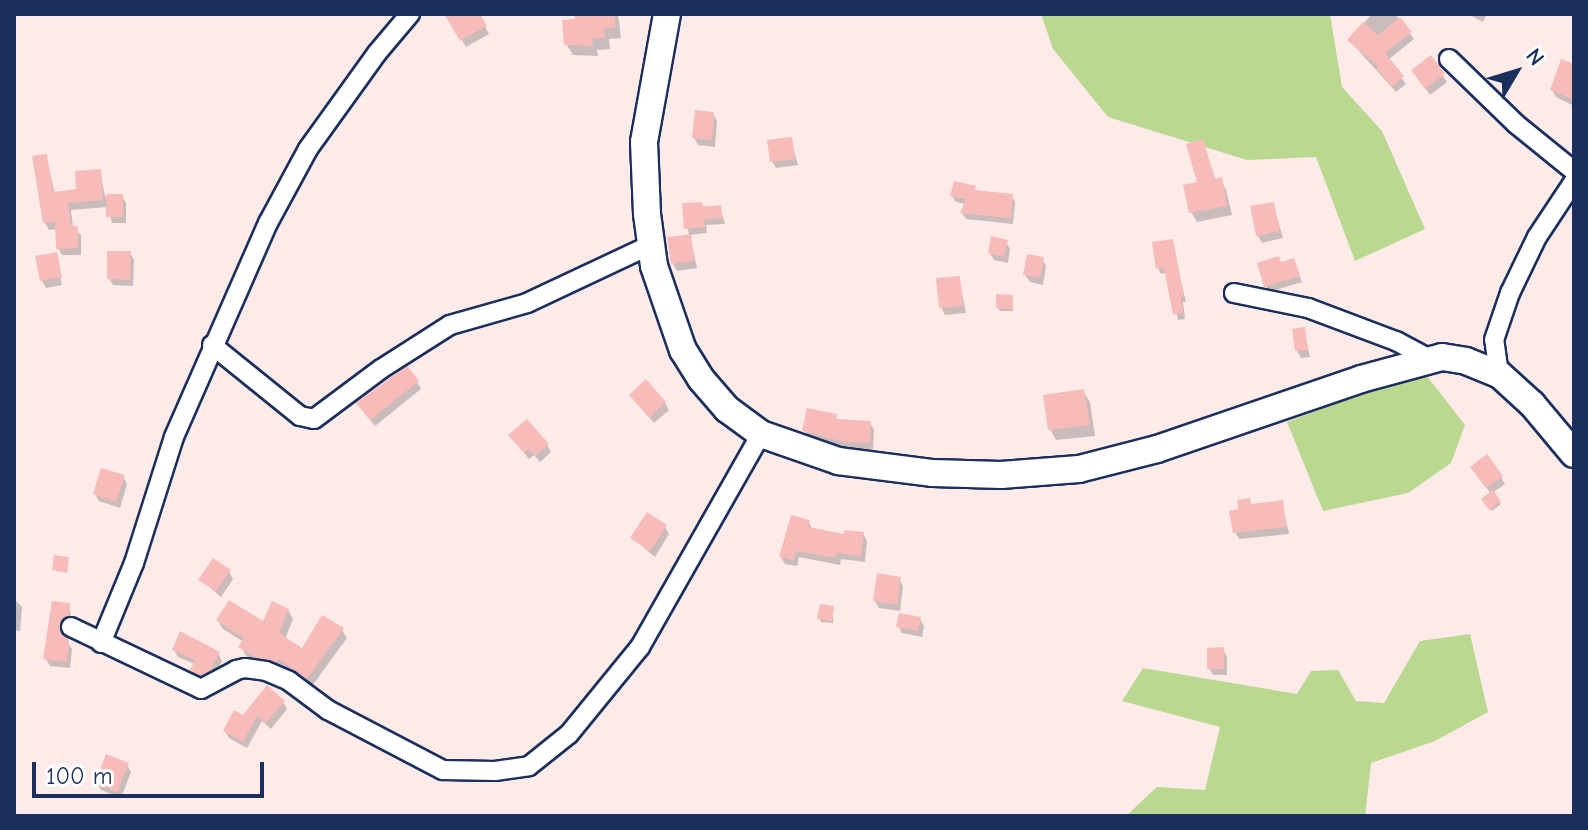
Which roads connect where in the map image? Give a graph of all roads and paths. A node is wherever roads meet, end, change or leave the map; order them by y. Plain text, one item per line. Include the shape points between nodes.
1 (410, 14) edge
2 (667, 14) edge
3 (1449, 59) dead end
4 (1574, 171) edge
5 (1574, 181) edge
6 (650, 245) junction
7 (1234, 293) dead end
8 (1494, 340) junction
9 (212, 345) junction
10 (1428, 358) junction
11 (1466, 361) junction
12 (1499, 374) junction
13 (761, 434) junction
14 (1574, 454) edge
15 (71, 627) dead end
16 (101, 643) junction

1 - 9 street via 308,149
2 - 6 street via 644,142
3 - 4 street
5 - 8 street via 1523,261
6 - 9 street via 527,303 450,325 314,419 300,416
6 - 13 street via 683,350 727,409
7 - 10 street via 1308,308
8 - 11 street
8 - 12 street
9 - 16 street
10 - 11 street
10 - 13 street via 1157,449 1079,469 933,473 838,461
11 - 12 street
12 - 14 street
13 - 16 street via 640,647 569,734 529,766 443,770 365,731 266,671 236,670 201,689
15 - 16 street

